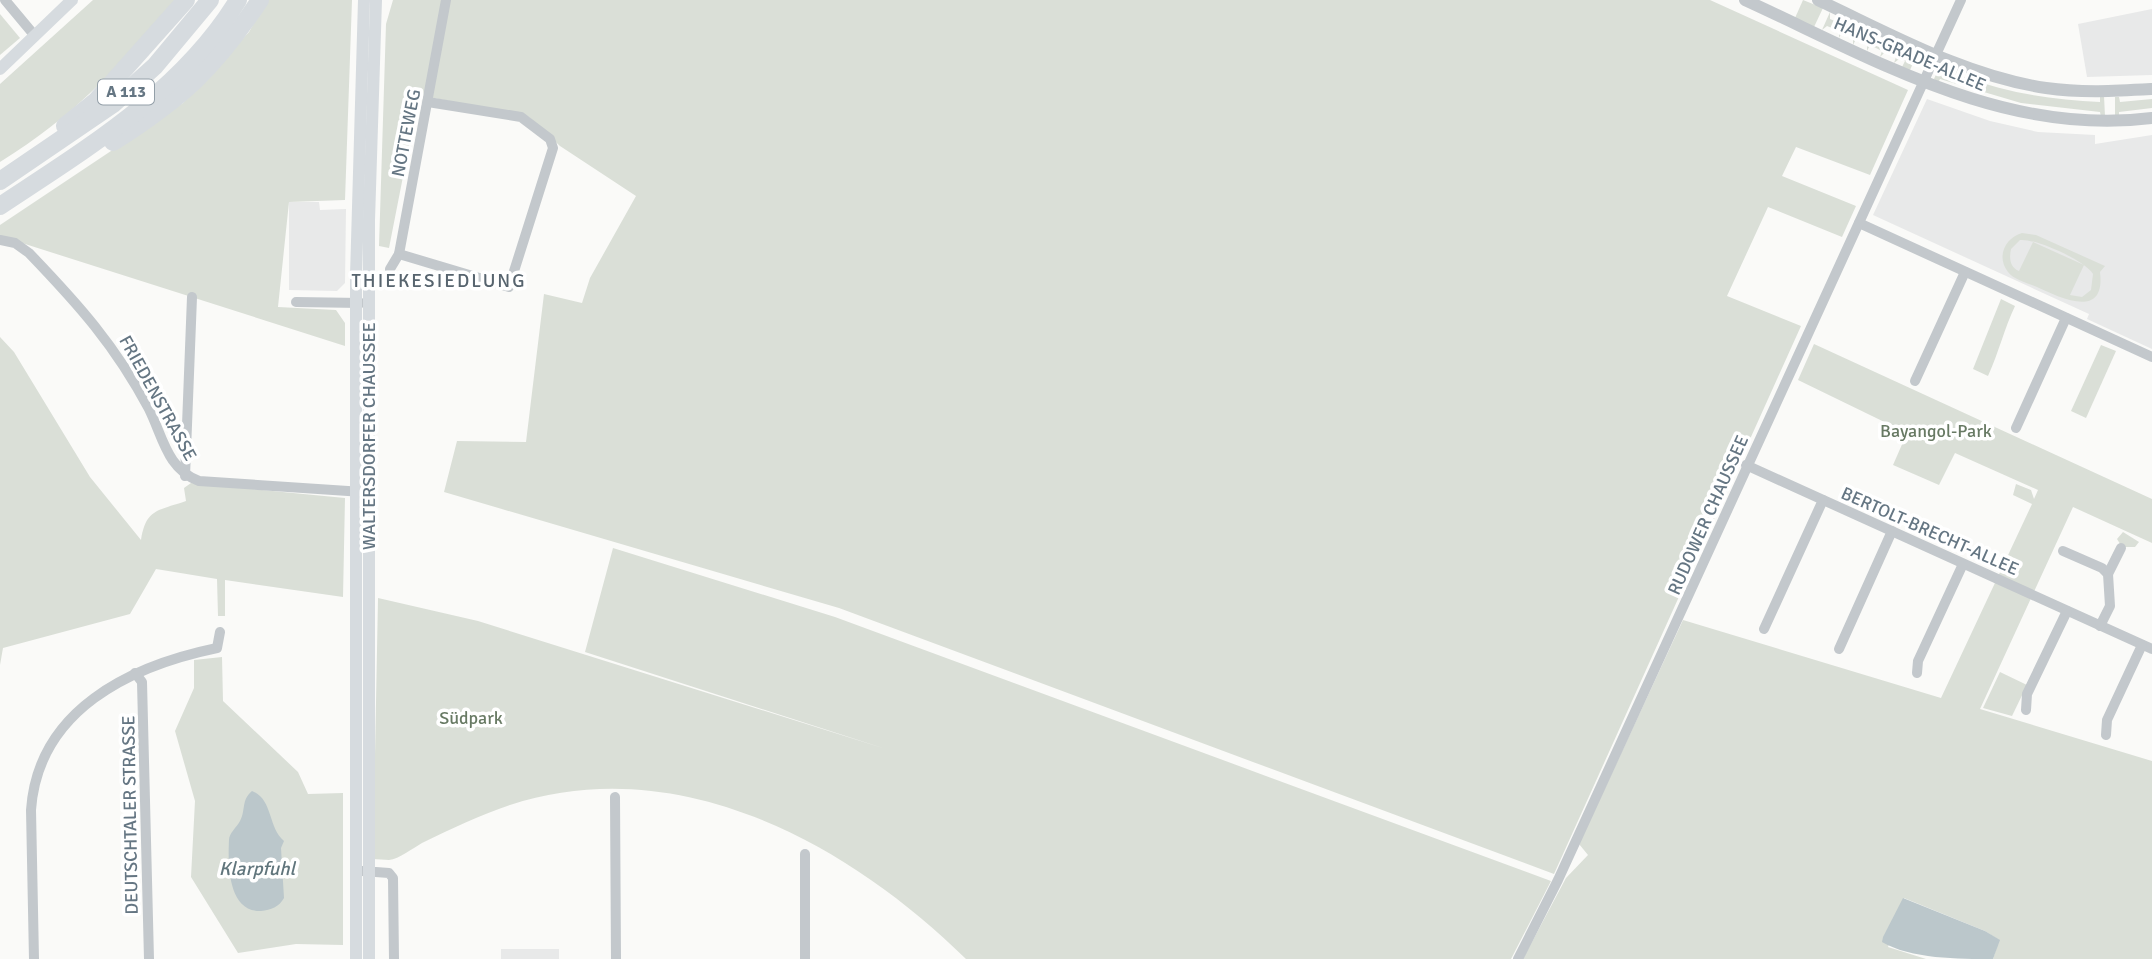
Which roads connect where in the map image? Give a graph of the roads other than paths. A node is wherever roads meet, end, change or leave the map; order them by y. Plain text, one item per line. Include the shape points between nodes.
1 (5, 0) edge
2 (72, 0) edge
3 (186, 0) edge
4 (210, 0) edge
5 (238, 0) edge
6 (260, 0) edge
7 (364, 0) edge
8 (376, 0) edge
9 (446, 0) edge
10 (1745, 0) edge
11 (1818, 0) edge
12 (1961, 0) edge
13 (35, 36) junction
14 (1936, 55) junction
15 (0, 69) edge
16 (1923, 82) junction
17 (2152, 89) edge
18 (428, 102) junction
19 (2152, 118) edge
20 (86, 149) junction
21 (24, 164) junction
22 (0, 181) edge
23 (0, 206) edge
24 (1859, 223) junction
25 (0, 240) edge
26 (399, 254) junction
27 (390, 269) dead end
28 (1965, 272) junction
29 (192, 297) dead end
30 (296, 302) dead end
31 (362, 303) junction
32 (2066, 318) junction
33 (2152, 357) edge
34 (1914, 381) dead end
35 (2016, 428) dead end
36 (1746, 465) junction
37 (186, 476) junction
38 (363, 492) junction
39 (1823, 500) junction
40 (1892, 531) junction
41 (2121, 548) dead end
42 (2063, 551) dead end
43 (1964, 564) junction
44 (2108, 574) junction
45 (2067, 611) junction
46 (2100, 626) junction
47 (1764, 629) dead end
48 (220, 632) dead end
49 (2142, 645) junction
50 (1839, 649) dead end
51 (2152, 649) edge
52 (135, 673) junction
53 (1917, 673) dead end
54 (2026, 710) dead end
55 (2106, 735) dead end
56 (615, 797) dead end
57 (805, 855) dead end
58 (362, 871) junction
59 (34, 959) edge
60 (149, 959) edge
61 (356, 959) edge
62 (369, 959) edge
63 (394, 959) edge
64 (616, 959) edge
65 (805, 959) edge
66 (1518, 959) edge

1 - 13 street
2 - 13 main road
3 - 21 highway via 96,101
4 - 21 highway, A 113 via 155,66 113,104
5 - 20 highway, A 113 via 195,54 129,117
6 - 20 highway via 218,59 166,108 107,146
7 - 31 main road, WALTERSDORFER CHAUSSEE
8 - 31 main road, WALTERSDORFER CHAUSSEE
9 - 18 street, NOTTEWEG
10 - 16 street, HANS-GRADE-ALLEE
11 - 14 street, HANS-GRADE-ALLEE
12 - 14 street, RUDOWER CHAUSSEE
13 - 15 main road
14 - 16 street, RUDOWER CHAUSSEE
14 - 17 street, HANS-GRADE-ALLEE via 1974,71 2045,88
16 - 19 street, HANS-GRADE-ALLEE via 1995,108 2030,115 2109,121
16 - 24 street, RUDOWER CHAUSSEE
18 - 26 street, NOTTEWEG
18 - 26 street via 521,117 553,143 509,287
20 - 23 highway, A 113
21 - 22 highway, A 113
24 - 28 street
24 - 36 street, RUDOWER CHAUSSEE
25 - 37 street, FRIEDENSTRASSE via 29,253 109,341 150,411 169,456
26 - 27 street, NOTTEWEG
28 - 32 street
28 - 34 street
29 - 37 street
30 - 31 street
31 - 38 main road, WALTERSDORFER CHAUSSEE
32 - 33 street
32 - 35 street
36 - 39 street, BERTOLT-BRECHT-ALLEE
36 - 66 street, RUDOWER CHAUSSEE
37 - 38 street, FRIEDENSTRASSE via 199,481
38 - 58 main road, WALTERSDORFER CHAUSSEE
39 - 40 street, BERTOLT-BRECHT-ALLEE
39 - 47 street
40 - 43 street, BERTOLT-BRECHT-ALLEE
40 - 50 street
41 - 44 street
42 - 44 street
43 - 45 street, BERTOLT-BRECHT-ALLEE
43 - 53 street via 1918,661
44 - 46 street via 2110,606
45 - 46 street, BERTOLT-BRECHT-ALLEE
45 - 54 street via 2027,694
46 - 49 street, BERTOLT-BRECHT-ALLEE
48 - 52 street via 217,648 175,657
49 - 51 street, BERTOLT-BRECHT-ALLEE
49 - 55 street via 2107,720
52 - 59 street via 78,712 41,759 31,810
52 - 60 street, DEUTSCHTALER STRASSE via 142,682
56 - 64 street
57 - 65 street
58 - 61 main road, WALTERSDORFER CHAUSSEE
58 - 62 main road, WALTERSDORFER CHAUSSEE
58 - 63 street via 389,873 393,878

